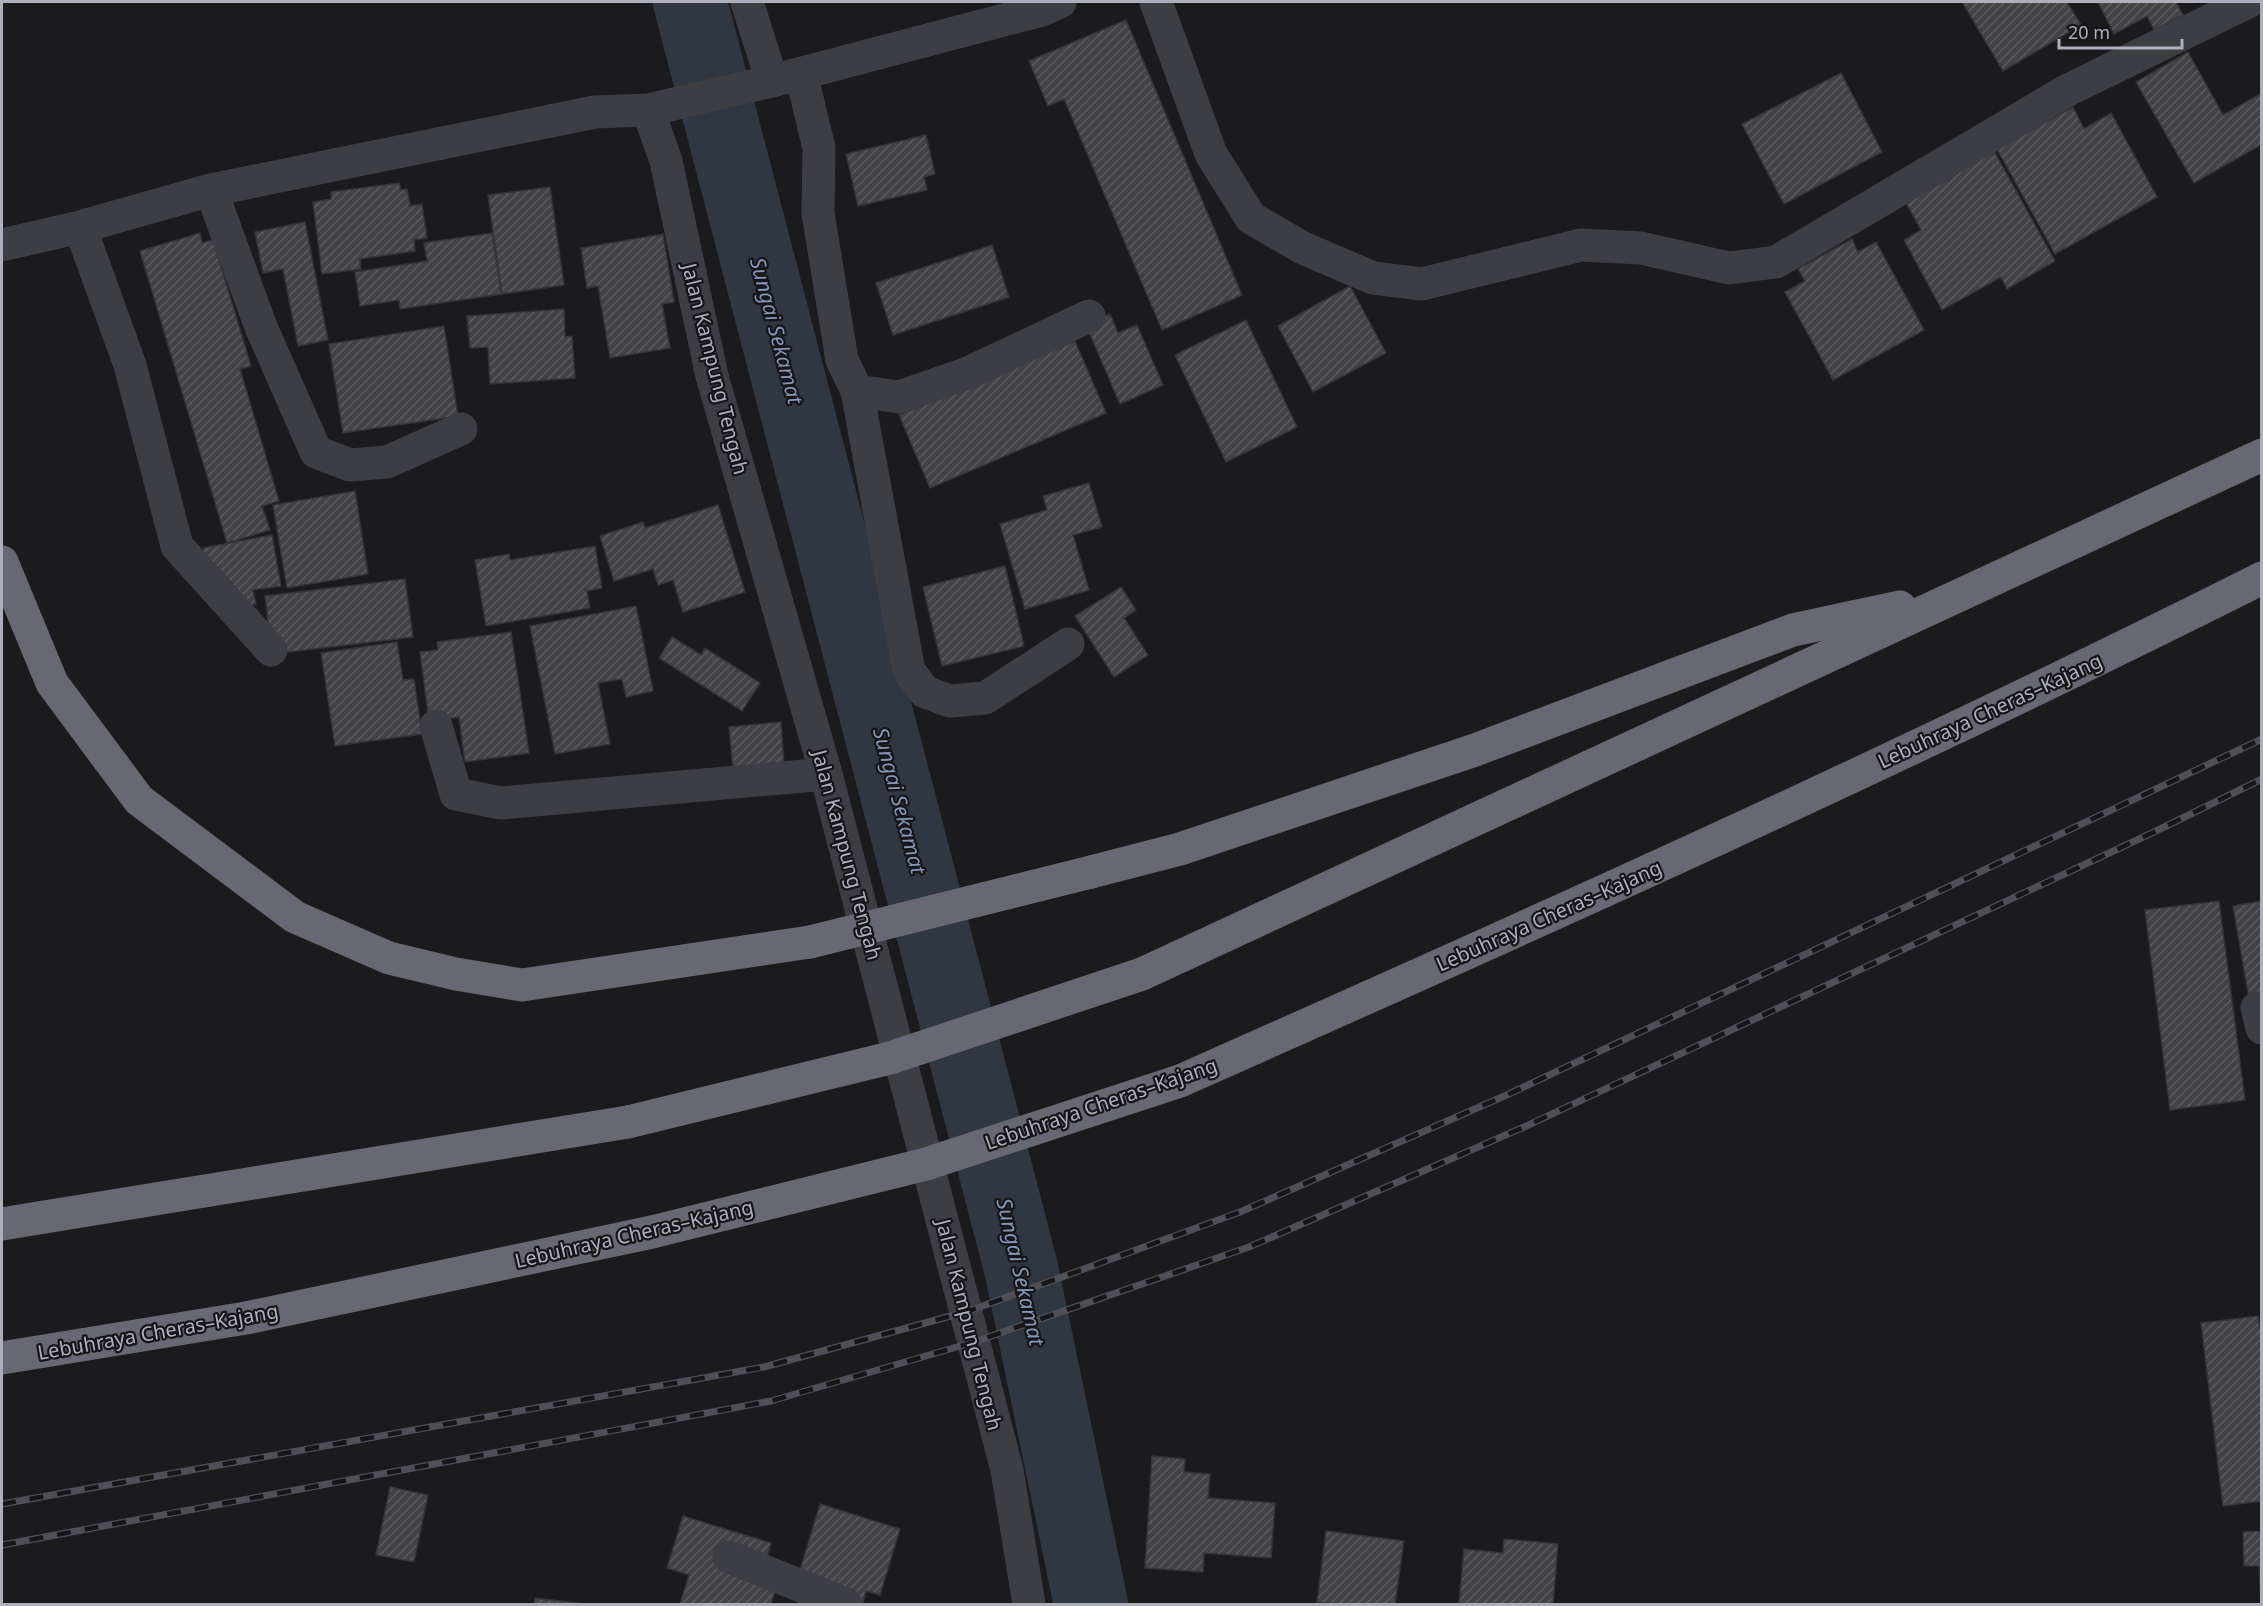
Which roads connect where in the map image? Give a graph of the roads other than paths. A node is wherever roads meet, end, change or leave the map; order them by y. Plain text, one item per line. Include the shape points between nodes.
1 (747, 2) edge
2 (1059, 2) edge
3 (1156, 2) edge
4 (2244, 4) edge
5 (787, 77) junction
6 (648, 110) junction
7 (212, 190) junction
8 (80, 227) junction
9 (2, 245) edge
10 (1089, 316) dead end
11 (856, 391) junction
12 (461, 429) dead end
13 (2262, 455) edge
14 (2, 562) edge
15 (2262, 578) edge
16 (1960, 594) junction
17 (1068, 644) dead end
18 (271, 650) dead end
19 (436, 726) dead end
20 (826, 774) junction
21 (2, 1224) edge
22 (2, 1358) edge
23 (729, 1557) dead end
24 (846, 1605) edge
25 (1029, 1605) edge

1 - 5 street
2 - 5 street via 1042,10
3 - 4 street via 1211,154 1251,218 1303,248 1373,278 1422,284 1581,245 1641,248 1729,268 1776,262 2068,90
5 - 6 street
5 - 11 street via 819,148 818,213 842,360
6 - 7 street via 595,112
6 - 20 street, Jalan Kampung Tengah via 666,161 712,376
7 - 8 street
7 - 12 street via 261,327 316,452 350,465 387,462
8 - 9 street
8 - 18 street via 130,364 177,546
10 - 11 street via 968,373 898,397
11 - 17 street via 909,671 925,692 950,700 986,698
13 - 16 highway
14 - 16 highway, bridge via 52,683 139,800 295,917 390,958 522,985 810,942 1180,849 1475,750 1793,630
15 - 22 highway, Lebuhraya Cheras–Kajang, bridge via 2074,672 1560,913 1180,1081 926,1164 652,1232 246,1318
16 - 21 highway, bridge via 1142,974 890,1058 628,1122
19 - 20 street via 456,794 501,803
20 - 25 street, Jalan Kampung Tengah via 1007,1470
23 - 24 street

